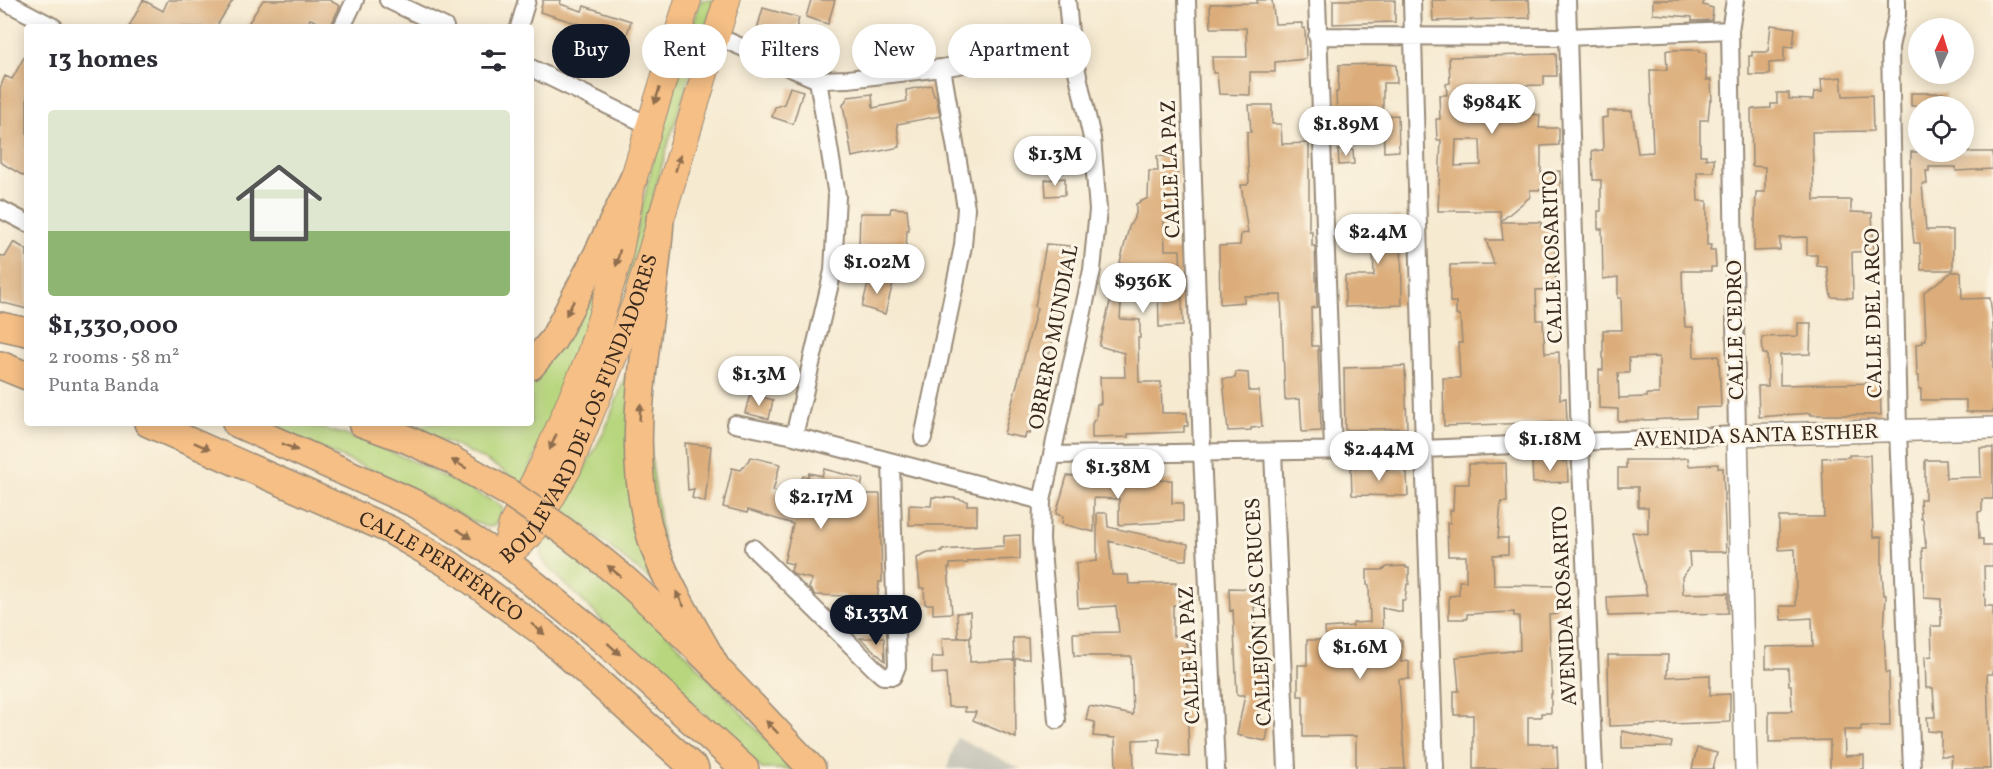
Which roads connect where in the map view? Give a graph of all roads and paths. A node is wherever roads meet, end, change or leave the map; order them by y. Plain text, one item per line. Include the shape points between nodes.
1 (2, 0) edge
2 (355, 0) edge
3 (388, 0) edge
4 (527, 0) edge
5 (688, 0) edge
6 (727, 0) edge
7 (1067, 0) edge
8 (1186, 0) edge
9 (1317, 0) edge
10 (1412, 0) edge
11 (1567, 0) edge
12 (1735, 0) edge
13 (1898, 0) edge
14 (48, 24) edge
15 (343, 24) edge
16 (439, 24) edge
17 (520, 24) edge
18 (720, 24) edge
19 (1069, 24) edge
20 (1730, 30) junction
21 (1317, 36) junction
22 (1413, 37) junction
23 (1568, 37) junction
24 (727, 41) edge
25 (948, 67) edge
26 (942, 68) junction
27 (534, 69) edge
28 (703, 78) edge
29 (1078, 78) edge
30 (818, 80) junction
31 (648, 125) junction
32 (633, 180) junction
33 (0, 209) edge
34 (660, 219) junction
35 (24, 221) edge
36 (0, 326) edge
37 (24, 331) edge
38 (0, 357) edge
39 (24, 361) edge
40 (534, 362) edge
41 (0, 365) edge
42 (24, 375) edge
43 (735, 424) dead end
44 (155, 426) edge
45 (243, 426) edge
46 (370, 426) edge
47 (1993, 428) edge
48 (1898, 431) junction
49 (1737, 435) junction
50 (794, 436) junction
51 (923, 438) dead end
52 (1580, 441) junction
53 (1424, 449) junction
54 (1333, 450) junction
55 (1202, 452) junction
56 (1273, 452) junction
57 (1052, 455) junction
58 (891, 463) junction
59 (1042, 501) junction
60 (753, 548) dead end
61 (503, 559) junction
62 (717, 669) junction
63 (1057, 720) dead end
64 (695, 769) edge
65 (745, 769) edge
66 (812, 769) edge
67 (1216, 769) edge
68 (1287, 769) edge
69 (1435, 769) edge
70 (1594, 769) edge
71 (1746, 769) edge
72 (1912, 769) edge

1 - 14 street
2 - 15 street
3 - 16 street
4 - 17 street
5 -> 31 main road, BOULEVARD DE LOS FUNDADORES
6 - 18 main road, BOULEVARD DE LOS FUNDADORES
7 - 19 street, OBRERO MUNDIAL
8 - 55 street, CALLE LA PAZ
9 - 21 street
10 - 22 street
11 - 23 street, CALLE ROSARITO
12 - 20 street, CALLE CEDRO
13 - 48 street, CALLE DEL ARCO via 1890,47
20 - 23 street
20 - 49 street, CALLE CEDRO
21 - 22 street
21 - 54 street
22 - 23 street
22 - 53 street
23 - 52 street, CALLE ROSARITO
24 - 30 street
25 - 26 street
26 - 30 street
26 - 51 street via 966,208 959,268
27 - 31 street
34 -> 28 main road, BOULEVARD DE LOS FUNDADORES
29 - 57 street, OBRERO MUNDIAL via 1092,138 1098,210 1092,270
30 - 50 street via 837,196 834,260
31 - 32 main road, BOULEVARD DE LOS FUNDADORES
32 -> 40 highway via 553,340
32 -> 61 main road, BOULEVARD DE LOS FUNDADORES via 618,261 588,360 545,460 512,524
33 - 35 street
34 - 61 main road, BOULEVARD DE LOS FUNDADORES via 636,302 568,470 530,535
62 -> 34 highway via 657,554 641,485 641,389
36 - 37 highway
38 - 39 highway
41 - 42 highway
43 - 50 street
44 -> 64 highway, CALLE PERIFÉRICO via 390,530 452,566 542,632
45 -> 61 highway via 418,505
62 -> 46 highway, bridge via 633,587 552,522 450,459
47 - 48 street, AVENIDA SANTA ESTHER
48 - 49 street, AVENIDA SANTA ESTHER
48 - 72 street, CALLE DEL ARCO
49 - 52 street, AVENIDA SANTA ESTHER
49 - 71 street, CALLE CEDRO
50 - 58 street
52 - 53 street, AVENIDA SANTA ESTHER
52 - 70 street, AVENIDA ROSARITO
53 - 54 street, AVENIDA SANTA ESTHER
53 - 69 street
54 - 56 street, AVENIDA SANTA ESTHER
55 - 56 street, AVENIDA SANTA ESTHER
55 - 57 street, AVENIDA SANTA ESTHER
55 - 67 street, CALLE LA PAZ
56 - 68 street, CALLEJÓN LAS CRUCES
57 - 59 street, OBRERO MUNDIAL
58 - 59 street
58 - 60 street via 897,666 893,676 883,676 874,669
59 - 63 street, OBRERO MUNDIAL via 1041,540
61 -> 65 highway via 602,639
66 -> 62 highway

